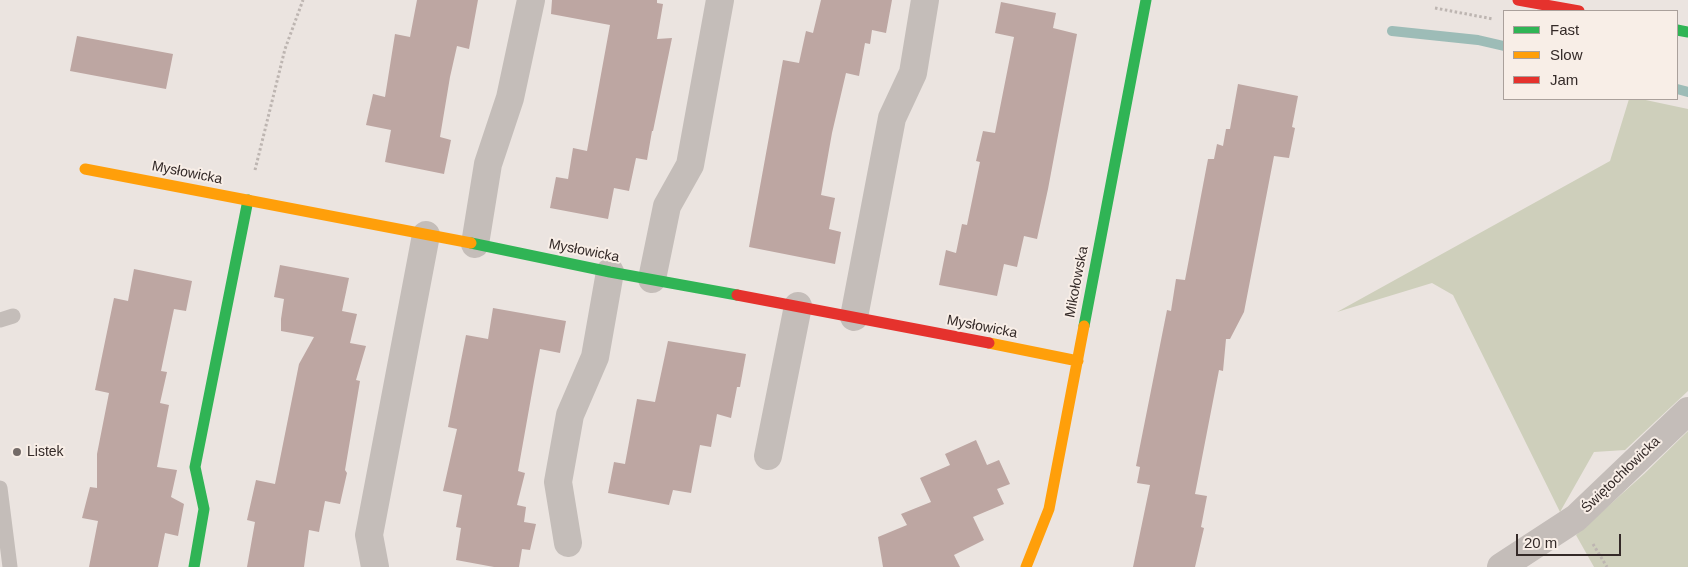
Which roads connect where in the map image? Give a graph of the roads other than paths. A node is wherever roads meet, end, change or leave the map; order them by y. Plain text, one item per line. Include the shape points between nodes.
1 (531, 0) edge
2 (720, 0) edge
3 (925, 0) edge
4 (1146, 0) edge
5 (1518, 0) edge
6 (1573, 10) edge
7 (85, 169) dead end
8 (248, 200) junction
9 (426, 235) junction
10 (475, 244) junction
11 (610, 272) junction
12 (652, 279) junction
13 (798, 306) junction
14 (854, 317) junction
15 (1078, 361) junction
16 (1688, 411) edge
17 (768, 456) dead end
18 (0, 488) edge
19 (568, 542) dead end
20 (10, 567) edge
21 (194, 567) edge
22 (375, 567) edge
23 (1026, 567) edge
24 (1501, 567) edge

1 - 10 street via 510,98 488,164
2 - 12 street via 690,165 667,206
3 - 14 street via 913,73 892,118
4 - 15 street, Mikołowska
5 - 6 street
7 - 8 street, Mysłowicka
8 - 9 street, Mysłowicka
8 - 21 street via 195,468 204,509
9 - 10 street, Mysłowicka
9 - 22 street via 369,535
10 - 11 street, Mysłowicka
11 - 12 street, Mysłowicka
11 - 19 street via 595,357 570,415 558,482
12 - 13 street, Mysłowicka
13 - 14 street, Mysłowicka
13 - 17 street
14 - 15 street, Mysłowicka
15 - 23 street, Mikołowska via 1050,509
16 - 24 street, Świętochłowicka via 1576,518
18 - 20 lane

